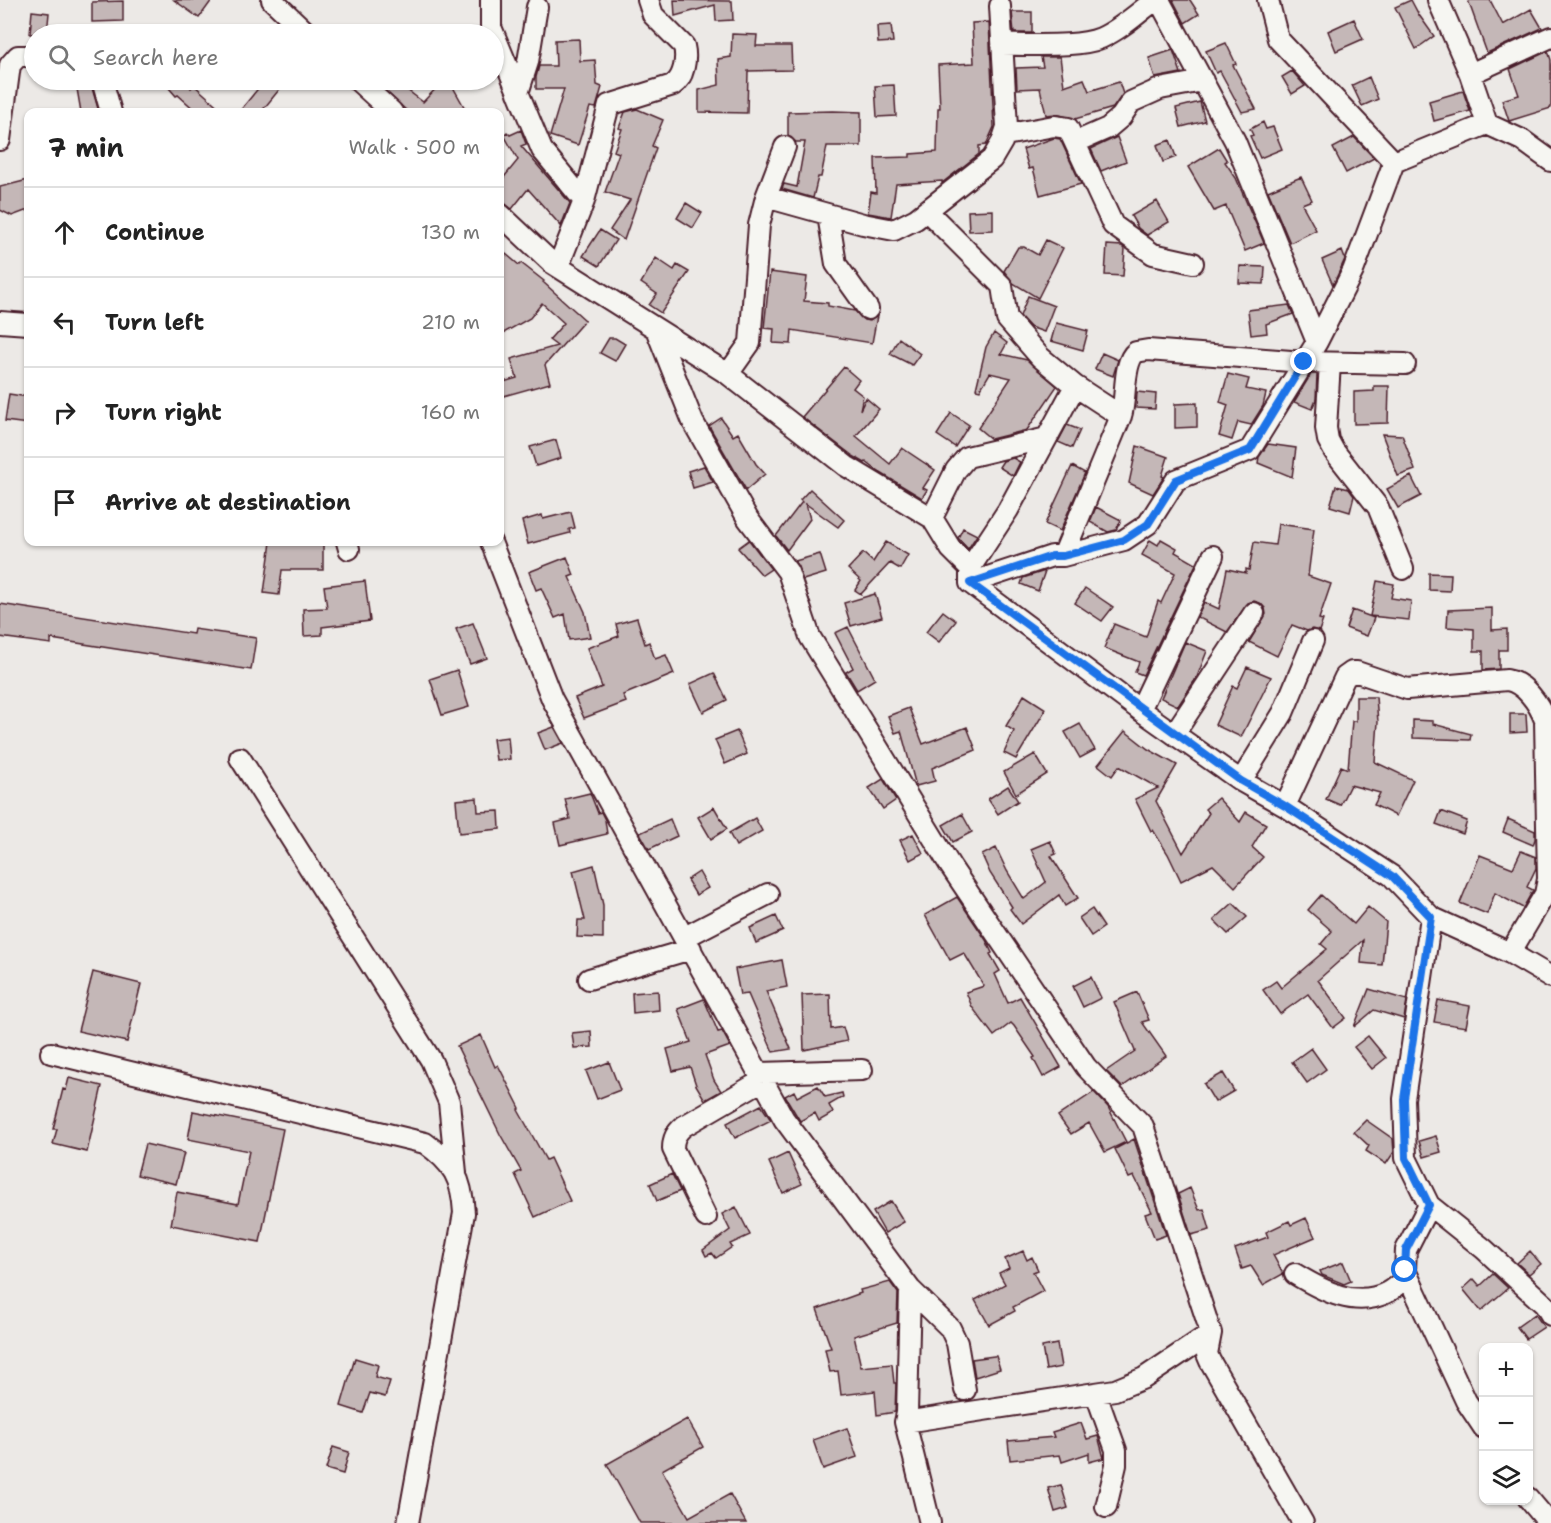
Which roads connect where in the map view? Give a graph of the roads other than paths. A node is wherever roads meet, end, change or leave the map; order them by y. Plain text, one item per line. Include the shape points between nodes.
1 (272, 0) edge
2 (491, 0) edge
3 (648, 0) edge
4 (1157, 0) edge
5 (1268, 0) edge
6 (1438, 0) edge
7 (1000, 6) dead end
8 (537, 7) dead end
9 (297, 24) edge
10 (491, 24) edge
11 (1551, 37) edge
12 (1002, 45) junction
13 (24, 56) edge
14 (504, 59) edge
15 (1470, 74) junction
16 (1203, 81) junction
17 (105, 90) edge
18 (368, 90) edge
19 (518, 93) junction
20 (110, 108) edge
21 (388, 108) edge
22 (1487, 124) junction
23 (0, 140) edge
24 (1076, 142) junction
25 (1000, 145) junction
26 (785, 147) dead end
27 (1551, 161) edge
28 (1394, 162) junction
29 (766, 197) junction
30 (584, 201) junction
31 (927, 211) junction
32 (828, 215) junction
33 (504, 218) edge
34 (1193, 263) dead end
35 (558, 267) junction
36 (868, 309) dead end
37 (0, 322) edge
38 (24, 324) edge
39 (656, 329) junction
40 (1317, 342) junction
41 (1304, 362) junction
42 (1330, 363) junction
43 (1404, 364) dead end
44 (728, 374) junction
45 (1075, 386) junction
46 (1121, 416) junction
47 (1047, 438) junction
48 (932, 518) junction
49 (493, 546) edge
50 (1063, 556) junction
51 (1213, 556) dead end
52 (1403, 569) dead end
53 (970, 576) junction
54 (1254, 613) dead end
55 (1313, 641) dead end
56 (1140, 710) junction
57 (1174, 734) junction
58 (240, 758) dead end
59 (1241, 781) junction
60 (1285, 806) junction
61 (768, 894) dead end
62 (1548, 896) edge
63 (1431, 917) junction
64 (688, 943) junction
65 (1510, 953) junction
66 (1551, 977) edge
67 (589, 979) dead end
68 (51, 1053) dead end
69 (862, 1071) dead end
70 (761, 1077) junction
71 (456, 1174) junction
72 (1429, 1205) junction
73 (705, 1218) dead end
74 (1295, 1274) dead end
75 (1407, 1278) junction
76 (910, 1289) junction
77 (1551, 1315) edge
78 (1211, 1333) junction
79 (965, 1390) dead end
80 (1096, 1394) junction
81 (1479, 1420) edge
82 (905, 1422) junction
83 (1533, 1504) edge
84 (1106, 1507) dead end
85 (1551, 1522) edge
86 (408, 1523) edge
87 (930, 1523) edge
88 (1303, 1523) edge

1 - 9 street
2 - 10 street
3 - 30 street via 653,15 684,46 682,74 673,85 609,105
4 - 12 street via 1100,38 1080,43
4 - 16 street
5 - 28 street via 1278,39
6 - 15 street
7 - 12 street
8 - 19 street via 528,62
11 - 15 street
12 - 25 street via 1007,127
13 - 23 street via 18,56 10,65
14 - 19 street
15 - 22 street
16 - 24 street via 1160,89 1131,102 1108,128
16 - 40 street via 1235,141
17 - 20 street
18 - 21 street
19 - 30 street via 544,155
22 - 27 street via 1522,140
22 - 28 street
24 - 25 street via 1062,125
24 - 34 street via 1113,225 1153,254
25 - 31 street
26 - 29 street
28 - 40 street via 1353,271
29 - 32 street
29 - 44 street via 758,231 750,343
30 - 35 street
31 - 32 street via 894,230
31 - 45 street via 1002,286 1007,319 1044,362
32 - 36 street via 836,264
33 - 35 street
35 - 39 street
37 - 38 street
39 - 44 street
39 - 78 street via 693,422 748,519 788,572 810,637 951,867 1086,1067 1143,1126
40 - 41 street
41 - 42 street
41 - 46 street via 1142,350 1129,361
41 - 50 street via 1250,450 1176,480 1148,524 1124,540
42 - 43 street
42 - 52 street via 1328,440 1378,507
44 - 48 street via 846,466
45 - 46 street
45 - 47 street
46 - 50 street
47 - 48 street via 968,457 956,470
47 - 53 street
48 - 53 street
49 - 64 street via 552,699
50 - 53 street
51 - 56 street
53 - 56 street
54 - 57 street
55 - 59 street via 1283,713
56 - 57 street
57 - 59 street
58 - 71 street via 431,1060 449,1102
59 - 60 street
60 - 62 street via 1348,674 1357,672 1407,689 1514,682 1521,685 1545,720
60 - 63 street via 1392,876
61 - 64 street
62 - 65 street
63 - 65 street
63 - 72 street via 1404,1099 1406,1158
64 - 67 street
64 - 70 street
65 - 66 street
68 - 71 street via 425,1143 444,1157
69 - 70 street
70 - 73 street via 684,1126 674,1140 674,1149
70 - 76 street via 784,1119
71 - 86 street via 464,1213
72 - 75 street via 1406,1250
72 - 77 street via 1484,1249
74 - 75 street via 1321,1290 1354,1298 1389,1292
75 - 81 street
76 - 79 street via 950,1328 957,1343
76 - 82 street
78 - 80 street via 1144,1378
78 - 88 street via 1207,1354 1210,1361
80 - 82 street
80 - 84 street via 1116,1450
82 - 87 street
83 - 85 street

